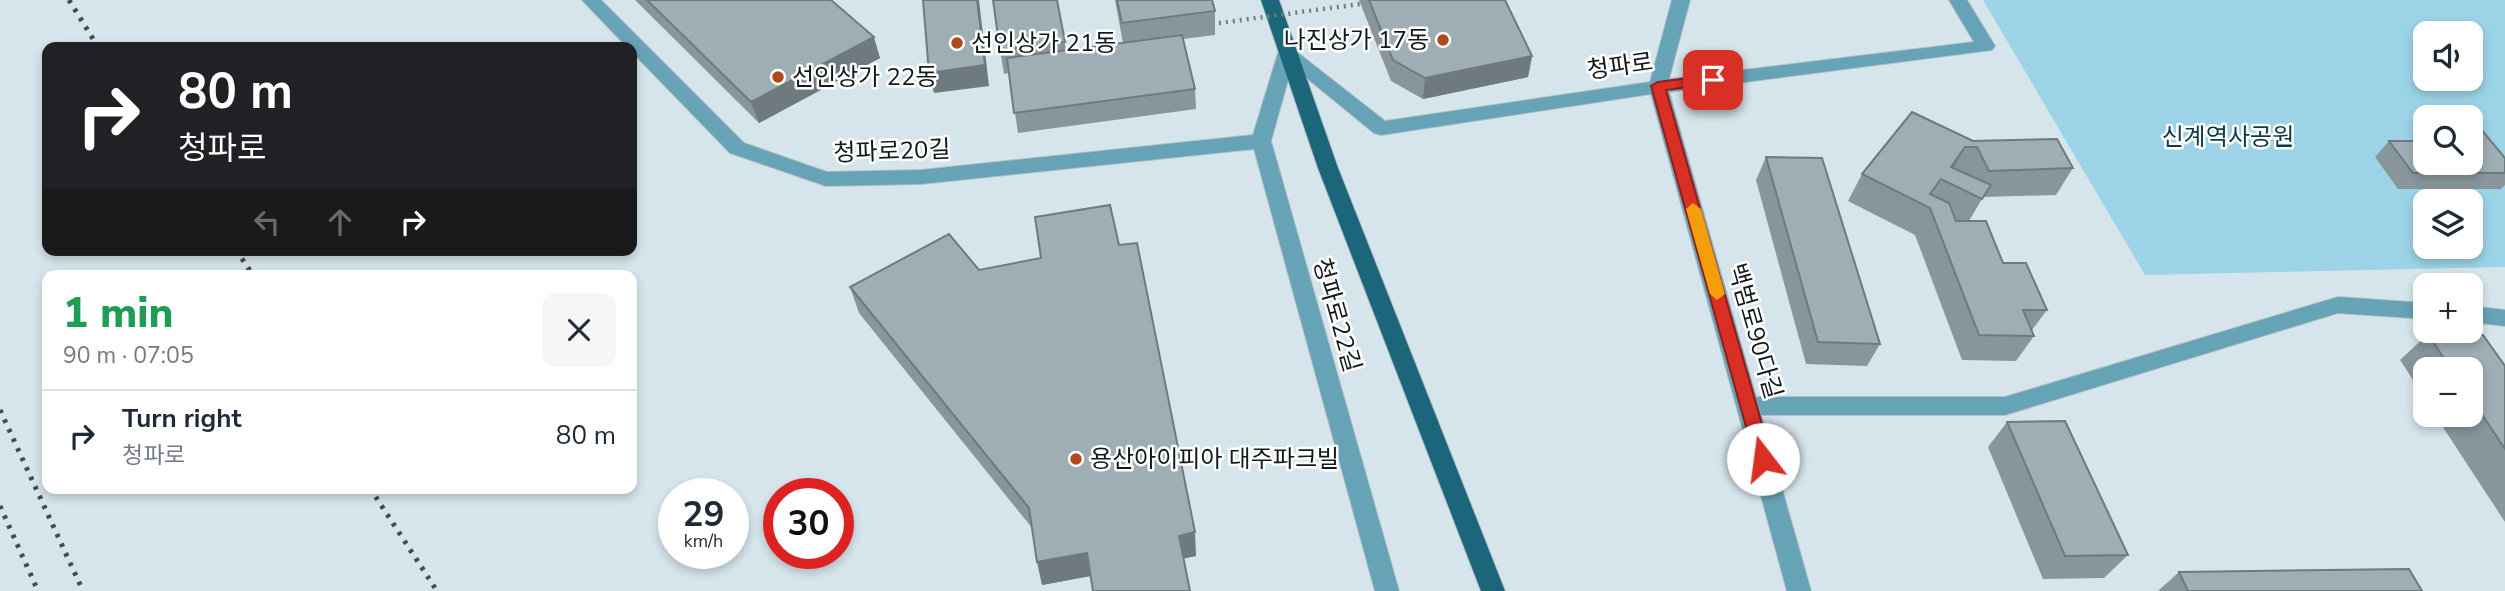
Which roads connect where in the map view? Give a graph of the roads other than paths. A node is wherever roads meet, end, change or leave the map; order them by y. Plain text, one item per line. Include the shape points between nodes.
1 (591, 0) edge
2 (1270, 0) edge
3 (1681, 0) edge
4 (1958, 0) edge
5 (632, 42) edge
6 (637, 47) edge
7 (1287, 53) junction
8 (1658, 86) junction
9 (1261, 141) junction
10 (2413, 310) edge
11 (2483, 315) edge
12 (2505, 318) edge
13 (1749, 406) junction
14 (1387, 591) edge
15 (1493, 591) edge
16 (1799, 591) edge

1 - 5 street, 청파로20길
2 - 7 main road
3 - 8 street
4 - 8 street, 청파로 via 1986,46
6 - 9 street, 청파로20길 via 737,148 826,179 920,177
7 - 8 street, 청파로 via 1381,128
7 - 9 street
7 - 15 main road
8 - 13 street, 백범로90다길
9 - 14 street, 청파로22길
10 - 13 street via 2338,305 2005,406
11 - 12 street
13 - 16 street, 백범로90다길

